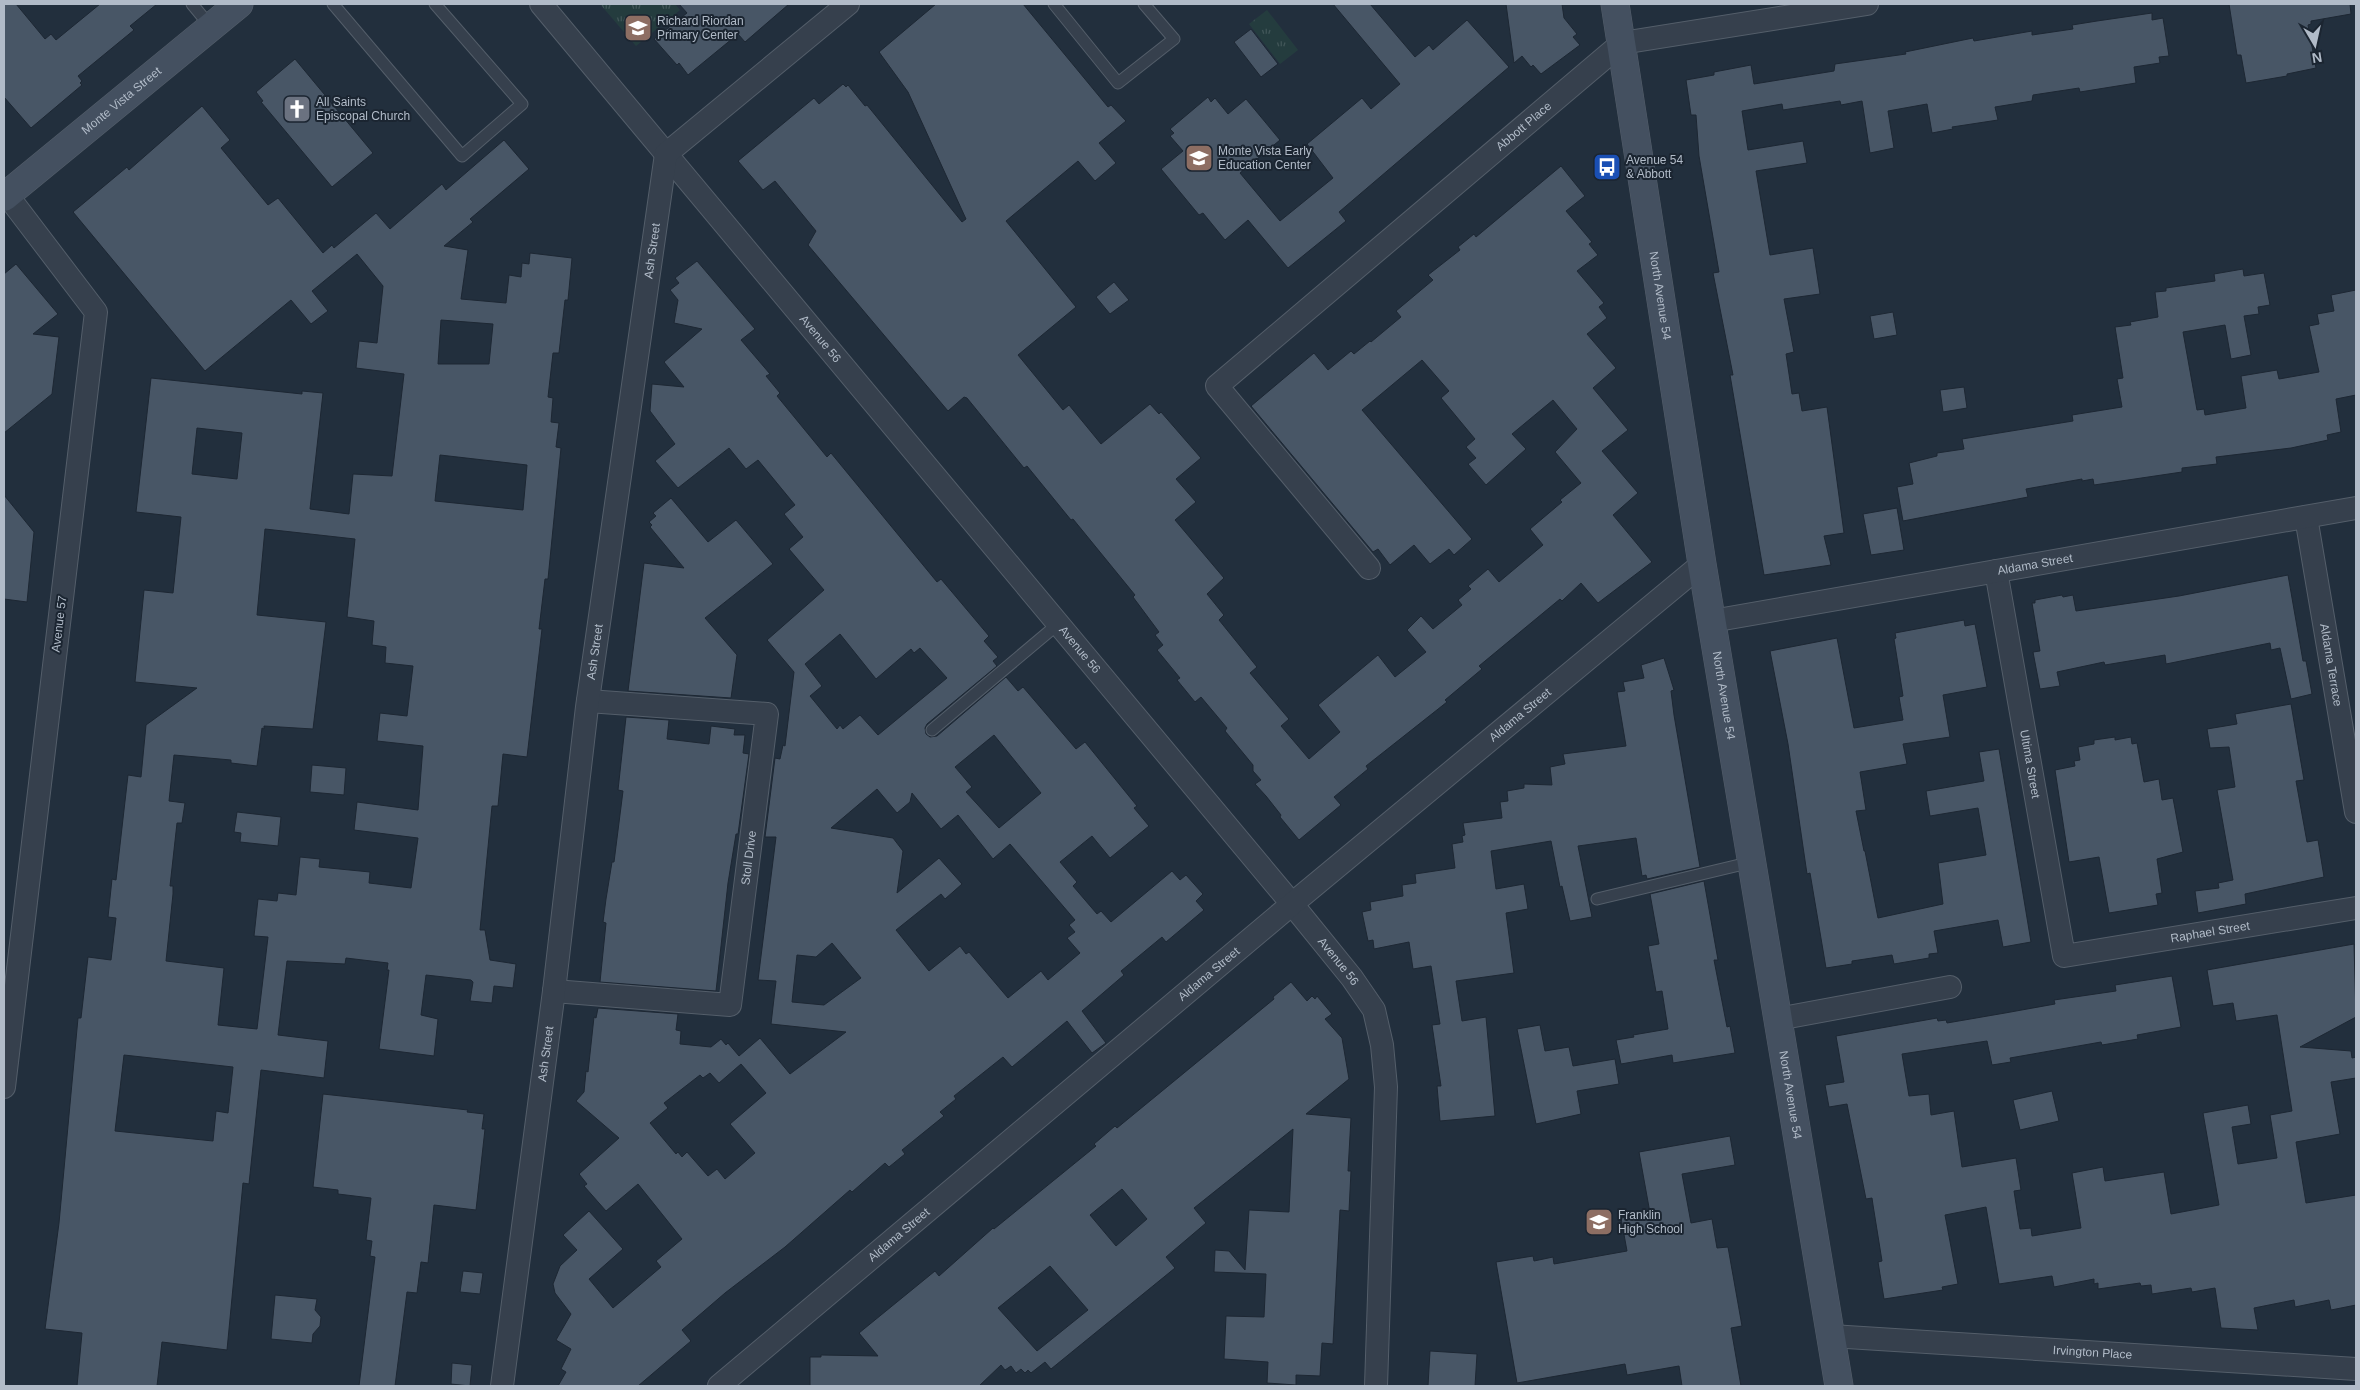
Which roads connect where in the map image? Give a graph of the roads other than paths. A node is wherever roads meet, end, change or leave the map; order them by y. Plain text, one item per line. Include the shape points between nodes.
1 (192, 4) edge
2 (239, 4) edge
3 (333, 4) edge
4 (435, 4) edge
5 (541, 4) edge
6 (848, 4) edge
7 (1054, 4) edge
8 (1144, 4) edge
9 (1615, 4) edge
10 (1867, 4) edge
11 (211, 27) junction
12 (1622, 43) junction
13 (666, 154) junction
14 (5, 194) edge
15 (2356, 508) edge
16 (2306, 517) junction
17 (1702, 564) junction
18 (1369, 568) dead end
19 (1996, 571) junction
20 (1712, 621) junction
21 (1058, 624) junction
22 (588, 701) junction
23 (932, 730) dead end
24 (2356, 812) edge
25 (1752, 862) junction
26 (1597, 900) dead end
27 (1292, 904) junction
28 (2356, 908) edge
29 (2064, 956) joint
30 (1950, 986) dead end
31 (554, 991) junction
32 (1778, 1019) junction
33 (4, 1087) edge
34 (1831, 1336) junction
35 (2356, 1369) edge
36 (502, 1386) edge
37 (719, 1386) edge
38 (1376, 1386) edge
39 (1839, 1386) edge

1 - 11 lane
2 - 11 street, Monte Vista Street
3 - 4 lane via 462,156 522,104
5 - 13 street, Avenue 56
6 - 13 street
7 - 8 lane via 1118,83 1174,39
9 - 12 street, North Avenue 54
10 - 12 street
11 - 14 street, Monte Vista Street
12 - 17 street, North Avenue 54
12 - 18 street, Abbott Place via 1217,386
13 - 21 street, Avenue 56
13 - 22 street, Ash Street
14 - 33 street, Avenue 57 via 96,312
15 - 16 street, Aldama Street
16 - 19 street, Aldama Street
16 - 24 street, Aldama Terrace
17 - 20 street, North Avenue 54
17 - 27 street, Aldama Street
19 - 20 street, Aldama Street
19 - 29 street, Ultima Street
20 - 25 street, North Avenue 54
21 - 23 lane
21 - 27 street, Avenue 56
22 - 31 street, Ash Street
22 - 31 street, Stoll Drive via 767,714 730,1005
25 - 26 lane
25 - 32 street, North Avenue 54
27 - 37 street, Aldama Street
27 - 38 street, Avenue 56 via 1374,1010 1382,1045 1386,1087
28 - 29 street, Raphael Street
30 - 32 street
31 - 36 street, Ash Street
32 - 34 street, North Avenue 54
34 - 35 street, Irvington Place
34 - 39 street, North Avenue 54

